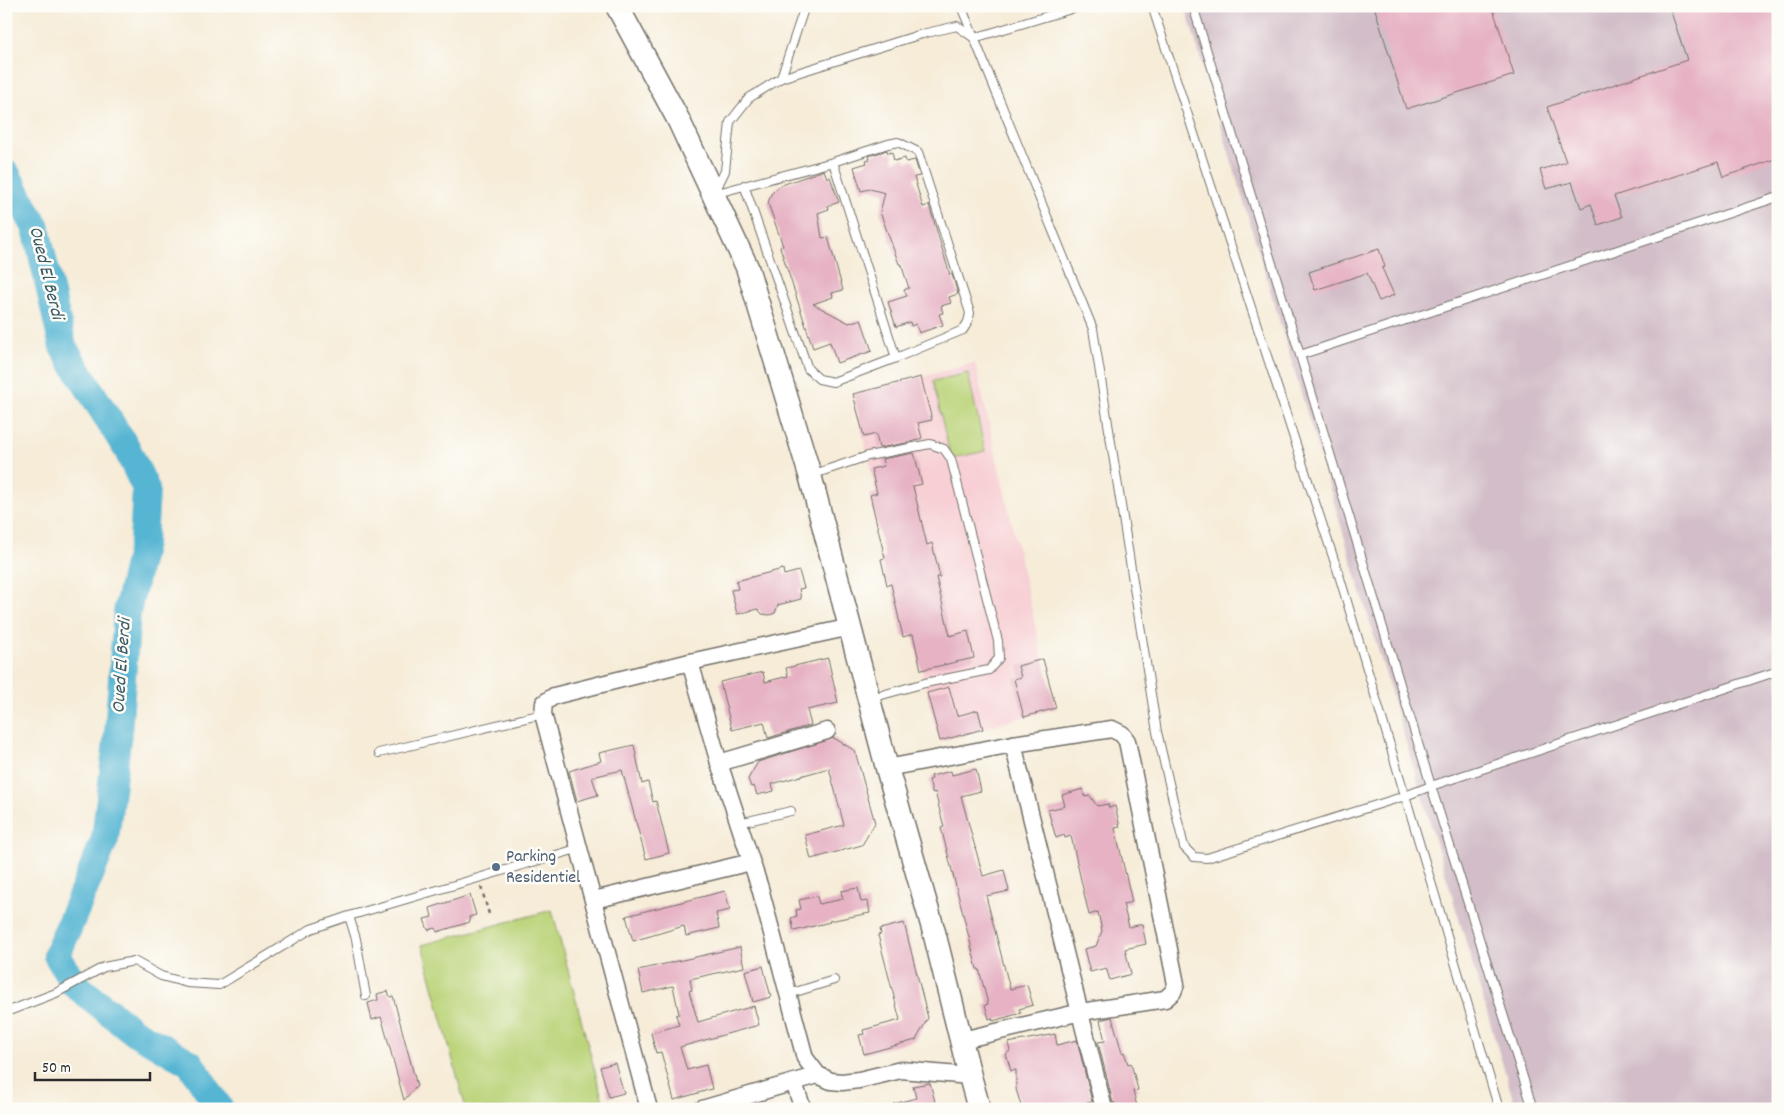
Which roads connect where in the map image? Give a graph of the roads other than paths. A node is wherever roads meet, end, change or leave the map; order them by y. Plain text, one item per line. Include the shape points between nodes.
1 (616, 6) edge
2 (805, 6) edge
3 (961, 6) edge
4 (1081, 6) edge
5 (1152, 6) edge
6 (1192, 6) edge
7 (974, 38) junction
8 (781, 78) junction
9 (833, 162) junction
10 (744, 185) junction
11 (714, 194) junction
12 (1778, 197) edge
13 (1300, 354) junction
14 (896, 358) junction
15 (810, 475) junction
16 (851, 627) junction
17 (690, 662) junction
18 (1778, 671) edge
19 (868, 698) junction
20 (543, 714) junction
21 (827, 731) dead end
22 (1013, 744) junction
23 (379, 753) dead end
24 (719, 763) junction
25 (887, 768) junction
26 (1431, 786) junction
27 (1406, 796) junction
28 (791, 810) dead end
29 (739, 823) junction
30 (580, 848) junction
31 (751, 862) junction
32 (594, 900) junction
33 (349, 916) junction
34 (834, 980) dead end
35 (789, 994) junction
36 (366, 996) dead end
37 (6, 1012) edge
38 (1081, 1012) junction
39 (962, 1040) junction
40 (818, 1075) junction
41 (970, 1076) junction
42 (794, 1083) junction
43 (649, 1109) edge
44 (702, 1109) edge
45 (802, 1109) edge
46 (979, 1109) edge
47 (1104, 1109) edge
48 (1499, 1109) edge
49 (1533, 1109) edge

1 - 11 main road via 678,119
2 - 8 lane
3 - 7 lane
4 - 7 lane
5 - 27 lane via 1339,575
6 - 13 lane
7 - 8 lane via 957,26
7 - 27 lane via 1093,329 1157,732 1184,847 1194,856 1207,858
8 - 11 lane via 749,98 730,122 725,171
9 - 10 lane
9 - 14 lane
9 - 14 lane via 898,142 918,152 970,314 963,330
10 - 11 lane
10 - 14 lane via 808,369 819,379 833,382
11 - 15 main road via 747,267
12 - 13 lane
13 - 26 lane
15 - 16 main road
15 - 19 lane via 868,456 930,444 944,449 952,459 998,641 999,658 989,670
16 - 17 street
16 - 19 main road
17 - 20 street via 554,696 544,703
17 - 24 street
18 - 26 lane
19 - 25 main road
20 - 23 lane
20 - 30 street
21 - 24 street
22 - 25 street
22 - 38 street
22 - 38 street via 1112,729 1127,741 1176,984 1165,999
24 - 29 street
25 - 39 main road
26 - 27 lane
26 - 49 lane
27 - 48 lane
28 - 29 lane
29 - 31 street
30 - 32 street
30 - 33 lane
31 - 32 street
31 - 35 street
32 - 43 street
33 - 36 lane
33 - 37 lane via 311,930 219,985 187,984 160,976 134,961 104,967 56,993
34 - 35 lane
35 - 40 street via 805,1058
38 - 39 street
38 - 47 street
39 - 41 main road
40 - 41 street via 842,1082 901,1070
40 - 42 street
41 - 46 main road
42 - 44 street
42 - 45 street

